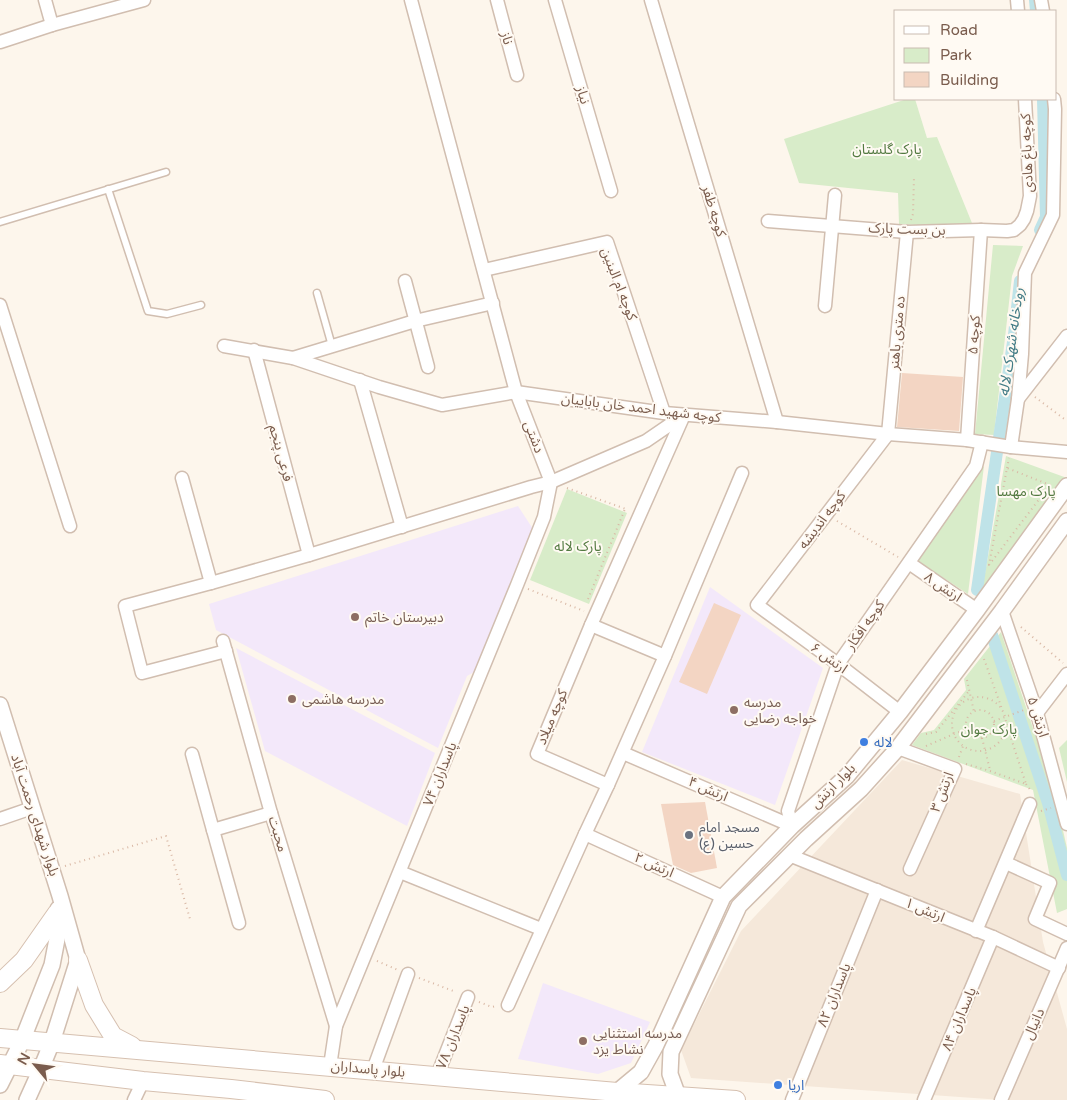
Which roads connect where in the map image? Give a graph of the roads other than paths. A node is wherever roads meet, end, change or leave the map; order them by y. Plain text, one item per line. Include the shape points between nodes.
1 (45, 0) edge
2 (144, 0) edge
3 (411, 0) edge
4 (497, 0) edge
5 (555, 0) edge
6 (651, 0) edge
7 (52, 25) junction
8 (0, 42) edge
9 (516, 75) dead end
10 (1025, 100) edge
11 (1059, 105) edge
12 (166, 172) dead end
13 (108, 189) junction
14 (611, 191) dead end
15 (835, 195) dead end
16 (768, 221) dead end
17 (0, 222) edge
18 (833, 226) junction
19 (981, 230) junction
20 (907, 232) junction
21 (484, 270) junction
22 (405, 280) dead end
23 (317, 293) dead end
24 (492, 303) junction
25 (0, 305) edge
26 (201, 305) dead end
27 (825, 306) dead end
28 (415, 321) junction
29 (1067, 336) edge
30 (224, 346) dead end
31 (332, 346) junction
32 (254, 350) junction
33 (293, 358) junction
34 (428, 367) dead end
35 (360, 380) junction
36 (516, 392) junction
37 (1021, 394) junction
38 (664, 413) junction
39 (684, 415) junction
40 (777, 422) junction
41 (888, 434) junction
42 (968, 440) junction
43 (985, 442) junction
44 (1008, 446) junction
45 (1067, 452) edge
46 (742, 473) dead end
47 (182, 478) dead end
48 (551, 482) junction
49 (1067, 486) edge
50 (1067, 521) edge
51 (70, 526) dead end
52 (402, 527) junction
53 (309, 555) junction
54 (909, 563) junction
55 (211, 583) junction
56 (757, 605) joint
57 (977, 610) junction
58 (1002, 612) junction
59 (593, 621) junction
60 (665, 656) junction
61 (838, 664) junction
62 (1067, 674) edge
63 (0, 705) edge
64 (1036, 709) junction
65 (900, 712) junction
66 (898, 748) junction
67 (623, 752) junction
68 (192, 754) dead end
69 (608, 785) junction
70 (32, 808) junction
71 (1033, 808) road end
72 (271, 813) junction
73 (0, 819) edge
74 (1067, 824) edge
75 (792, 826) junction
76 (213, 830) junction
77 (585, 834) junction
78 (806, 839) junction
79 (789, 855) junction
80 (1006, 863) junction
81 (910, 869) dead end
82 (400, 872) junction
83 (876, 890) junction
84 (60, 896) junction
85 (723, 897) junction
86 (57, 914) junction
87 (240, 923) dead end
88 (541, 929) junction
89 (976, 931) junction
90 (1067, 934) edge
91 (993, 938) junction
92 (1064, 957) edge
93 (78, 960) junction
94 (408, 974) road end
95 (0, 983) edge
96 (468, 997) road end
97 (508, 1004) road end
98 (336, 1026) junction
99 (0, 1038) edge
100 (22, 1041) junction
101 (52, 1042) junction
102 (139, 1050) junction
103 (5, 1064) edge
104 (330, 1066) junction
105 (41, 1070) junction
106 (373, 1070) junction
107 (437, 1076) junction
108 (143, 1081) junction
109 (0, 1085) edge
110 (617, 1092) junction
111 (229, 1094) edge
112 (678, 1096) junction
113 (27, 1100) edge
114 (134, 1100) edge
115 (324, 1100) edge
116 (736, 1100) edge
117 (792, 1100) edge
118 (924, 1100) edge
119 (1001, 1100) edge

1 - 7 street
2 - 7 street
3 - 21 street, دشتی
4 - 9 street, ناز
5 - 14 street, نیاز
6 - 40 street, کوچه ظفر
7 - 8 street
10 - 19 street, کوچه باغ هادی via 1030,196 1027,211 1014,230
11 - 37 street via 1053,214 1025,273
12 - 13 lane
13 - 17 lane
13 - 26 lane via 148,312 167,314
15 - 18 street
16 - 18 street, بن بست پارک
18 - 20 street, بن بست پارک
18 - 27 street
19 - 20 street, بن بست پارک
19 - 42 street, کوچه ۵
20 - 41 street, ده متری باهنر
21 - 24 street, دشتی
21 - 38 street, کوچه ام البنین via 607,242
22 - 28 street
23 - 31 lane
24 - 28 street
24 - 36 street, دشتی
25 - 51 street
28 - 31 street
28 - 34 street
29 - 37 street
30 - 32 street, کوچه شهید احمد خان باباییان
31 - 33 street
32 - 33 street, کوچه شهید احمد خان باباییان
32 - 53 street, فرعی پنجم
33 - 35 street, کوچه شهید احمد خان باباییان
35 - 36 street, کوچه شهید احمد خان باباییان via 442,405
35 - 52 street
36 - 38 street, کوچه شهید احمد خان باباییان
36 - 48 street, دشتی
37 - 44 street
38 - 39 street, کوچه شهید احمد خان باباییان
39 - 40 street, کوچه شهید احمد خان باباییان
39 - 48 street via 646,441
39 - 59 street, کوچه میلاد
40 - 41 street, کوچه شهید احمد خان باباییان
41 - 42 street, کوچه شهید احمد خان باباییان
41 - 56 street, کوچه اندیشه
42 - 43 street, کوچه شهید احمد خان باباییان
43 - 44 street, کوچه شهید احمد خان باباییان
43 - 54 street, کوچه افکار via 976,466
44 - 45 street, کوچه شهید احمد خان باباییان
46 - 60 street
47 - 55 street
48 - 52 street
48 - 82 street, پاسداران ۷۴ via 544,517
49 - 57 street, بلوار ارتش
50 - 58 street, بلوار ارتش
52 - 53 street
53 - 55 street
54 - 57 street, ارتش ۸
54 - 61 street, کوچه افکار
55 - 72 street, محبت via 125,606 142,673 225,646
56 - 61 street, ارتش ۶
57 - 65 street, بلوار ارتش
58 - 64 street, ارتش ۵
58 - 66 street, بلوار ارتش
59 - 60 street
59 - 69 street, کوچه میلاد via 537,754
60 - 67 street
61 - 65 street, ارتش ۶
61 - 75 street, کوچه افکار via 788,811
62 - 64 street
63 - 70 street, بلوار شهدای رحمت آباد
64 - 74 street, ارتش ۵
65 - 75 street, بلوار ارتش via 846,776
66 - 78 street, بلوار ارتش via 861,789
66 - 81 street, ارتش ۳ via 955,769
67 - 69 street
67 - 75 street, ارتش ۴
68 - 76 street
69 - 77 street
70 - 73 street
70 - 84 street, بلوار شهدای رحمت آباد
71 - 80 street
72 - 76 street
72 - 98 street, محبت
75 - 78 street
75 - 85 street, بلوار ارتش
76 - 87 street
77 - 85 street, ارتش ۲
77 - 88 street
78 - 79 street, بلوار ارتش
79 - 83 street, ارتش ۱
79 - 112 street, بلوار ارتش via 739,906 671,1052 670,1074
80 - 89 street
80 - 90 street via 1050,882 1035,919
82 - 88 street
82 - 98 street, پاسداران ۷۴
83 - 89 street, ارتش ۱
83 - 117 street, پاسداران ۸۲
84 - 86 street, بلوار شهدای رحمت آباد
84 - 93 street, بلوار شهدای رحمت آباد
85 - 110 street, بلوار ارتش via 656,1045 641,1072
86 - 95 main road via 24,960
86 - 100 street, بلوار شهدای رحمت آباد via 52,965
88 - 97 street
89 - 91 street, ارتش ۱
91 - 92 street, ارتش ۱
91 - 118 street, پاسداران ۸۴
92 - 119 street, دانیال
93 - 101 street
93 - 102 main road via 94,1005 113,1036
94 - 106 street
96 - 107 street, پاسداران ۷۸
98 - 104 street, پاسداران ۷۴
99 - 100 main road, بلوار پاسداران
100 - 101 main road, بلوار پاسداران
100 - 103 street, بلوار شهدای رحمت آباد
101 - 102 main road, بلوار پاسداران
101 - 105 street
102 - 104 main road, بلوار پاسداران
103 - 105 main road
103 - 109 street, بلوار شهدای رحمت آباد
104 - 106 main road, بلوار پاسداران
105 - 108 main road
105 - 113 street
106 - 107 main road, بلوار پاسداران
107 - 110 main road, بلوار پاسداران
108 - 111 main road
108 - 114 street
110 - 112 main road, بلوار پاسداران
111 - 115 main road
112 - 116 main road, بلوار پاسداران

